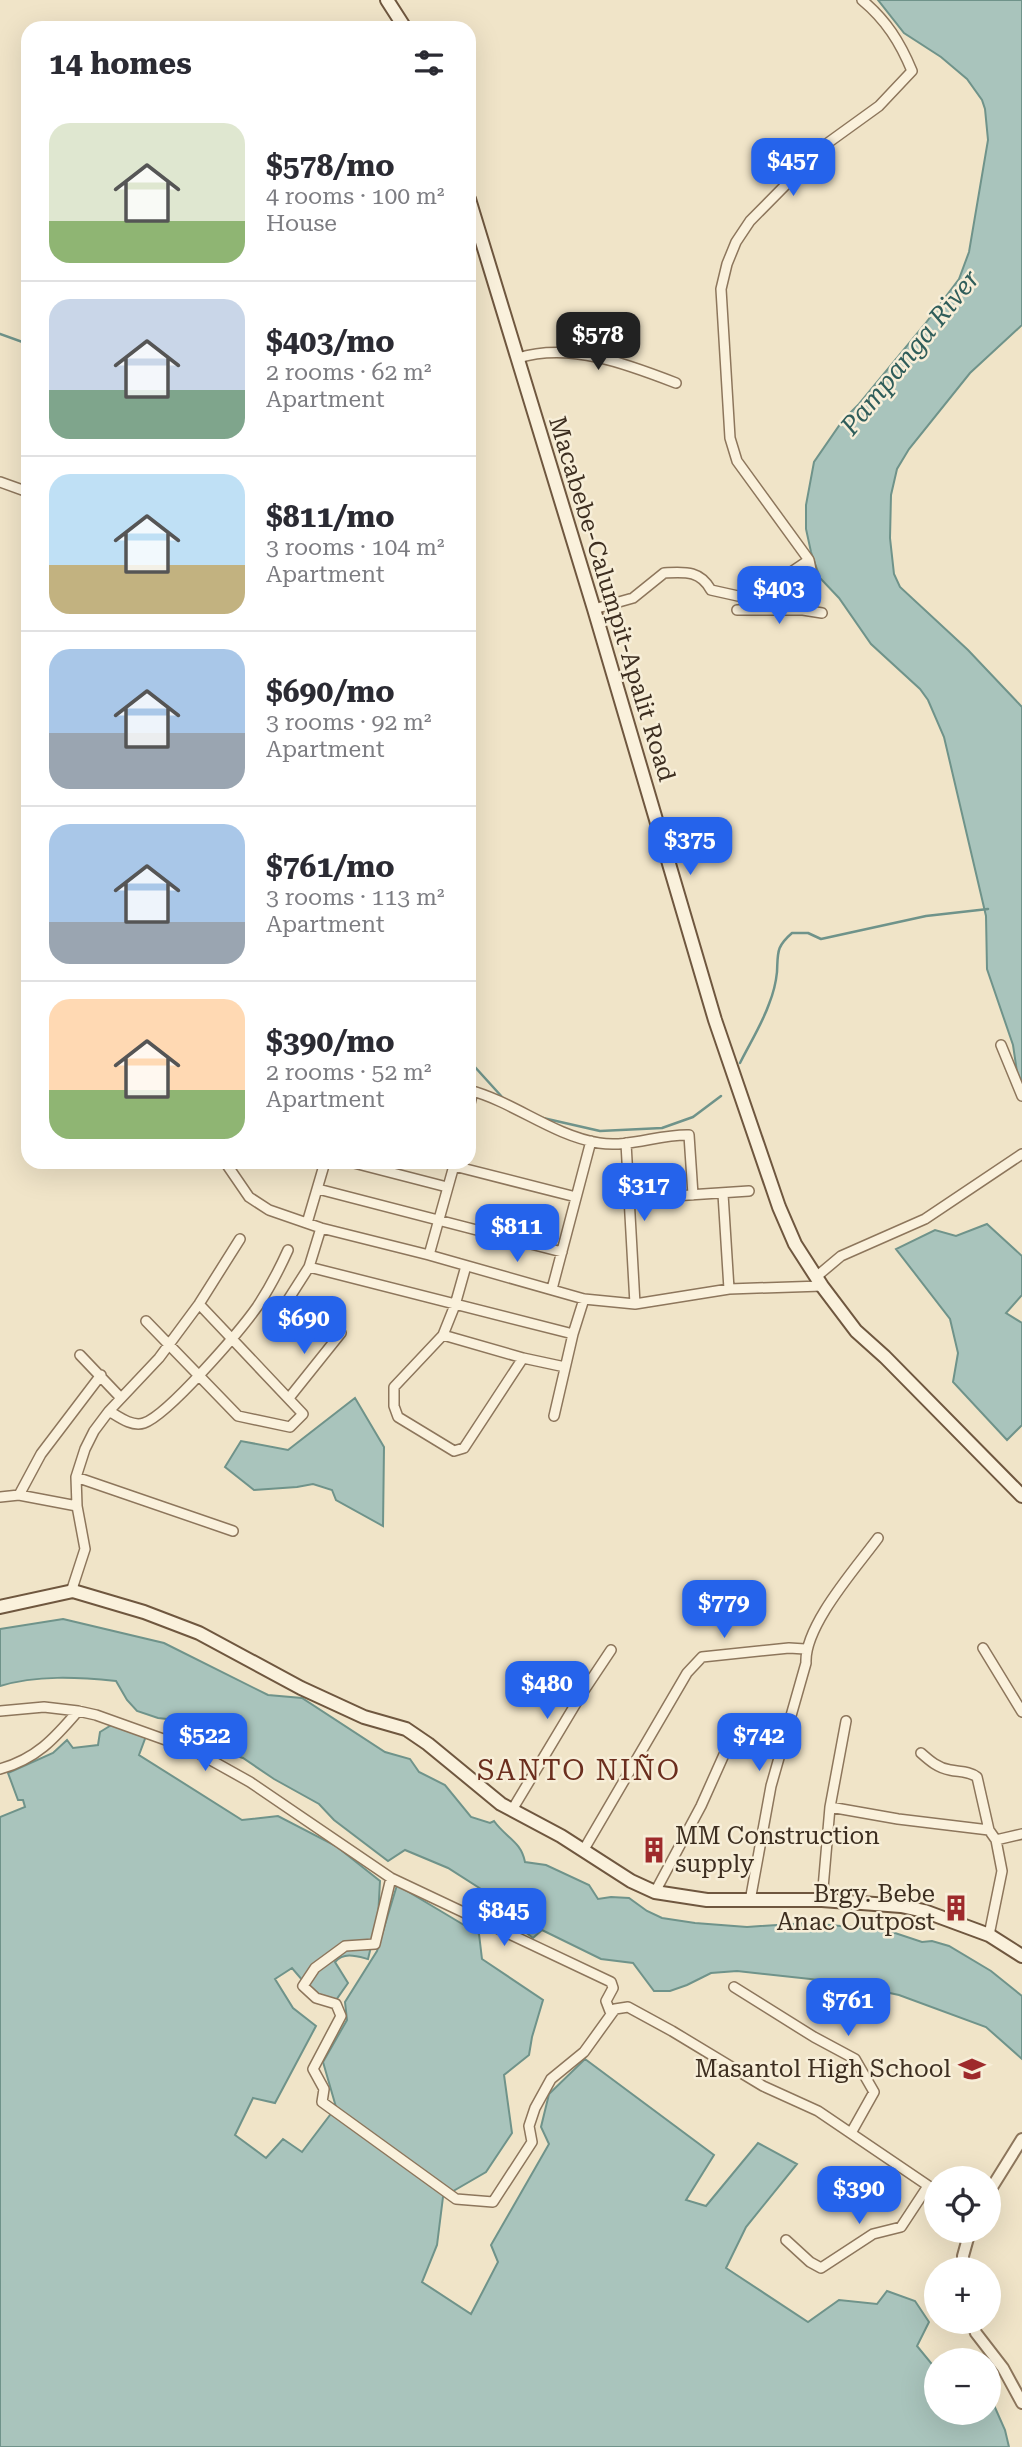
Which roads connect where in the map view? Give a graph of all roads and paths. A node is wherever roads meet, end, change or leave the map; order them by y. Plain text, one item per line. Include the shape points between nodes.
1 (387, 0) edge
2 (862, 0) edge
3 (400, 21) edge
4 (476, 222) edge
5 (518, 358) junction
6 (676, 383) dead end
7 (0, 482) edge
8 (21, 490) edge
9 (809, 560) junction
10 (594, 609) junction
11 (737, 610) dead end
12 (803, 610) junction
13 (822, 613) dead end
14 (1001, 1045) dead end
15 (476, 1093) edge
16 (1022, 1096) edge
17 (591, 1141) junction
18 (626, 1143) junction
19 (1022, 1154) edge
20 (230, 1169) edge
21 (323, 1169) edge
22 (377, 1169) edge
23 (452, 1169) edge
24 (472, 1169) edge
25 (447, 1187) junction
26 (318, 1189) junction
27 (749, 1191) dead end
28 (723, 1194) junction
29 (693, 1195) junction
30 (576, 1197) junction
31 (628, 1199) junction
32 (439, 1219) junction
33 (307, 1223) junction
34 (321, 1228) junction
35 (240, 1239) dead end
36 (288, 1250) dead end
37 (562, 1252) junction
38 (429, 1255) junction
39 (466, 1266) junction
40 (309, 1267) junction
41 (819, 1281) junction
42 (552, 1289) junction
43 (729, 1289) junction
44 (584, 1299) junction
45 (198, 1304) junction
46 (635, 1304) junction
47 (455, 1305) junction
48 (146, 1321) dead end
49 (272, 1325) dead end
50 (341, 1334) dead end
51 (573, 1334) junction
52 (443, 1335) junction
53 (232, 1336) junction
54 (168, 1343) junction
55 (80, 1355) dead end
56 (523, 1358) junction
57 (565, 1367) junction
58 (199, 1375) junction
59 (101, 1376) junction
60 (120, 1397) junction
61 (289, 1398) junction
62 (109, 1411) junction
63 (555, 1416) dead end
64 (76, 1477) junction
65 (19, 1495) junction
66 (1022, 1496) edge
67 (0, 1497) edge
68 (76, 1506) junction
69 (233, 1531) dead end
70 (878, 1538) dead end
71 (71, 1592) junction
72 (0, 1607) edge
73 (984, 1648) dead end
74 (805, 1649) junction
75 (611, 1650) dead end
76 (0, 1711) edge
77 (78, 1711) junction
78 (1022, 1712) edge
79 (846, 1721) dead end
80 (735, 1730) dead end
81 (921, 1753) dead end
82 (0, 1769) edge
83 (830, 1807) junction
84 (512, 1810) junction
85 (989, 1830) junction
86 (1022, 1834) edge
87 (996, 1840) junction
88 (583, 1851) junction
89 (391, 1878) junction
90 (655, 1892) junction
91 (822, 1900) junction
92 (750, 1901) junction
93 (989, 1935) junction
94 (1022, 1956) edge
95 (734, 1987) dead end
96 (611, 2014) junction
97 (851, 2133) junction
98 (1022, 2139) edge
99 (1001, 2173) edge
100 (924, 2183) edge
101 (924, 2198) edge
102 (786, 2241) dead end
103 (977, 2334) edge
104 (1021, 2401) edge

1 - 3 main road
2 - 9 street via 881,16 912,71 879,106 825,145 750,221 736,242 721,289 730,438 737,461
4 - 5 main road, Macabebe-Calumpit-Apalit Road
5 - 6 street via 553,352 601,358
5 - 10 main road, Macabebe-Calumpit-Apalit Road
7 - 8 street
9 - 10 street via 757,595 711,590 705,579 664,573 633,598
9 - 12 street via 814,583
10 - 41 main road, Macabebe-Calumpit-Apalit Road via 715,1020 779,1207 795,1244
11 - 12 street
12 - 13 street
14 - 16 street
15 - 17 street
17 - 18 street
17 - 30 street
18 - 29 street via 689,1135
18 - 31 street
19 - 41 street via 925,1219 841,1256
20 - 33 street via 249,1197 269,1210
21 - 26 street
22 - 25 street
23 - 25 street
24 - 30 street
25 - 32 street
26 - 32 street
26 - 33 street
27 - 28 street
28 - 29 street
28 - 43 street
29 - 31 street
30 - 37 street
31 - 46 street
32 - 37 street
32 - 38 street
33 - 34 street
34 - 38 street
34 - 40 street
35 - 45 street
36 - 53 street via 262,1298
37 - 42 street
38 - 39 street
39 - 42 street
39 - 47 street
40 - 47 street
40 - 49 street
41 - 43 street
41 - 66 main road, Macabebe-Calumpit-Apalit Road via 856,1331
42 - 44 street
43 - 46 street
44 - 46 street
44 - 51 street
45 - 53 street
45 - 54 street
47 - 51 street
47 - 52 street
48 - 54 street
50 - 61 street
51 - 57 street
52 - 56 street
52 - 56 street via 394,1387 393,1396 398,1417 454,1451 464,1448
53 - 58 street
53 - 61 street
54 - 58 street
54 - 60 street
55 - 59 street
56 - 57 street
57 - 63 street
58 - 61 street via 234,1413 248,1420 290,1427 303,1414
58 - 62 street via 159,1415 141,1424
59 - 60 street
59 - 65 street via 41,1454
60 - 62 street
62 - 64 street via 94,1431
64 - 68 street
64 - 69 street
65 - 67 street
65 - 68 street
68 - 71 street via 85,1549
70 - 74 street via 826,1609
71 - 72 main road
71 - 84 main road via 199,1633 301,1688 364,1717 406,1729
73 - 78 street
74 - 88 street via 702,1657 687,1673
74 - 92 street via 806,1663 765,1809
75 - 84 street
76 - 77 street via 44,1707
77 - 82 street via 34,1755
77 - 89 street via 156,1735 217,1762
79 - 83 street
80 - 90 street
81 - 85 street via 934,1765 977,1777
83 - 85 street
83 - 91 street
84 - 88 main road
85 - 87 street
86 - 87 street
87 - 93 street via 1002,1883
88 - 90 main road
89 - 96 street via 611,1982 606,2001
89 - 96 street via 375,1944 345,1946 315,1968 303,1986 316,1998 336,2004 341,2016 313,2069 324,2089 322,2102 456,2199 494,2202 532,2142 529,2126 551,2079 584,2052
90 - 92 main road
91 - 92 main road
91 - 93 main road via 901,1906
93 - 94 main road
95 - 97 street via 855,2059 873,2092
96 - 97 street via 628,2007
97 - 100 street
98 - 99 street
101 - 102 street via 901,2227 873,2234 821,2268
103 - 104 street

